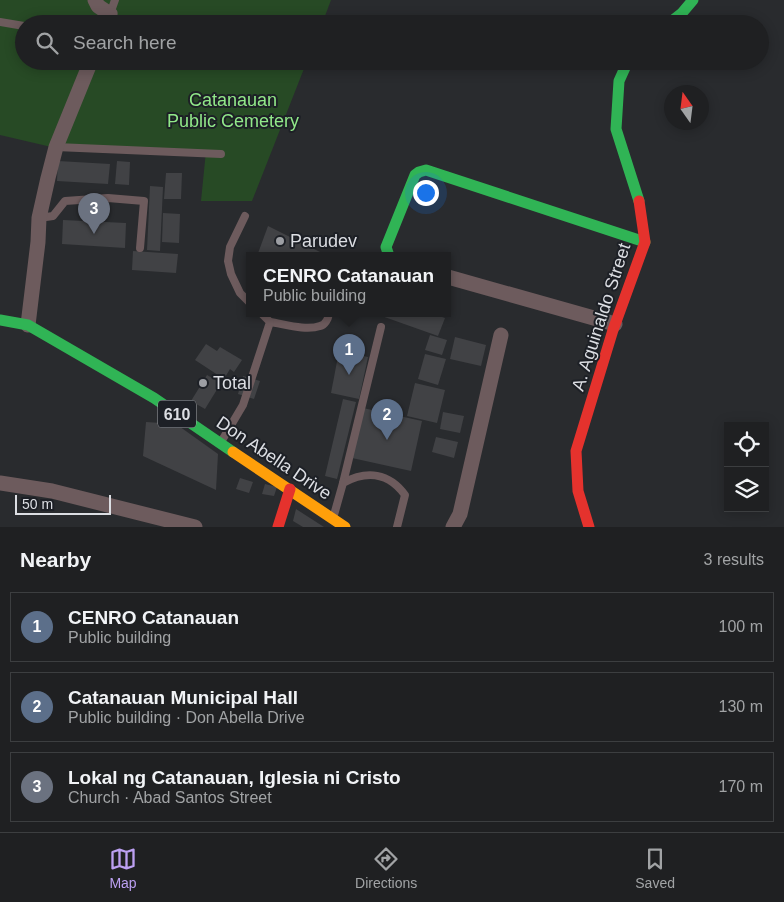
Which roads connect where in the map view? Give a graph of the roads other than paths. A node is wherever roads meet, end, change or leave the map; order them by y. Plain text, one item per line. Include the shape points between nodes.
1 (95, 0) edge
2 (115, 0) edge
3 (693, 0) edge
4 (105, 15) edge
5 (109, 15) edge
6 (681, 15) edge
7 (0, 22) edge
8 (15, 24) edge
9 (87, 70) edge
10 (624, 70) edge
11 (56, 147) junction
12 (222, 154) dead end
13 (245, 216) dead end
14 (39, 218) junction
15 (644, 242) junction
16 (140, 248) dead end
17 (388, 252) edge
18 (451, 278) edge
19 (246, 299) edge
20 (265, 317) edge
21 (328, 317) edge
22 (0, 320) edge
23 (270, 322) junction
24 (615, 324) junction
25 (28, 325) junction
26 (381, 327) dead end
27 (502, 335) dead end
28 (220, 443) junction
29 (0, 482) edge
30 (343, 483) junction
31 (290, 489) junction
32 (333, 519) junction
33 (195, 527) edge
34 (278, 527) edge
35 (345, 527) edge
36 (397, 527) edge
37 (453, 527) edge
38 (589, 527) edge

1 - 4 street
2 - 5 lane
3 - 6 main road
7 - 8 lane
9 - 11 street
10 - 15 main road, A. Aguinaldo Street via 619,81 616,129 638,198
11 - 12 lane
11 - 14 street
13 - 19 lane via 230,248 228,261 240,293
14 - 16 lane via 53,216 65,201 108,198 144,201
14 - 25 street
15 - 17 main road via 423,170 415,175 386,247
15 - 24 main road, A. Aguinaldo Street
18 - 24 street
20 - 23 lane
21 - 23 lane via 321,326 306,328
22 - 25 main road, Don Abella Drive / 610
23 - 28 lane via 243,405
24 - 38 main road, A. Aguinaldo Street via 576,451 578,491
25 - 28 main road, Don Abella Drive / 610 via 154,398
26 - 30 lane
27 - 37 street via 460,514
28 - 31 main road, Don Abella Drive / 610
29 - 33 street via 52,491
30 - 32 lane
30 - 36 lane via 367,475 383,477 396,484 405,495
31 - 32 main road, Don Abella Drive / 610
31 - 34 main road
32 - 35 main road, Don Abella Drive / 610

